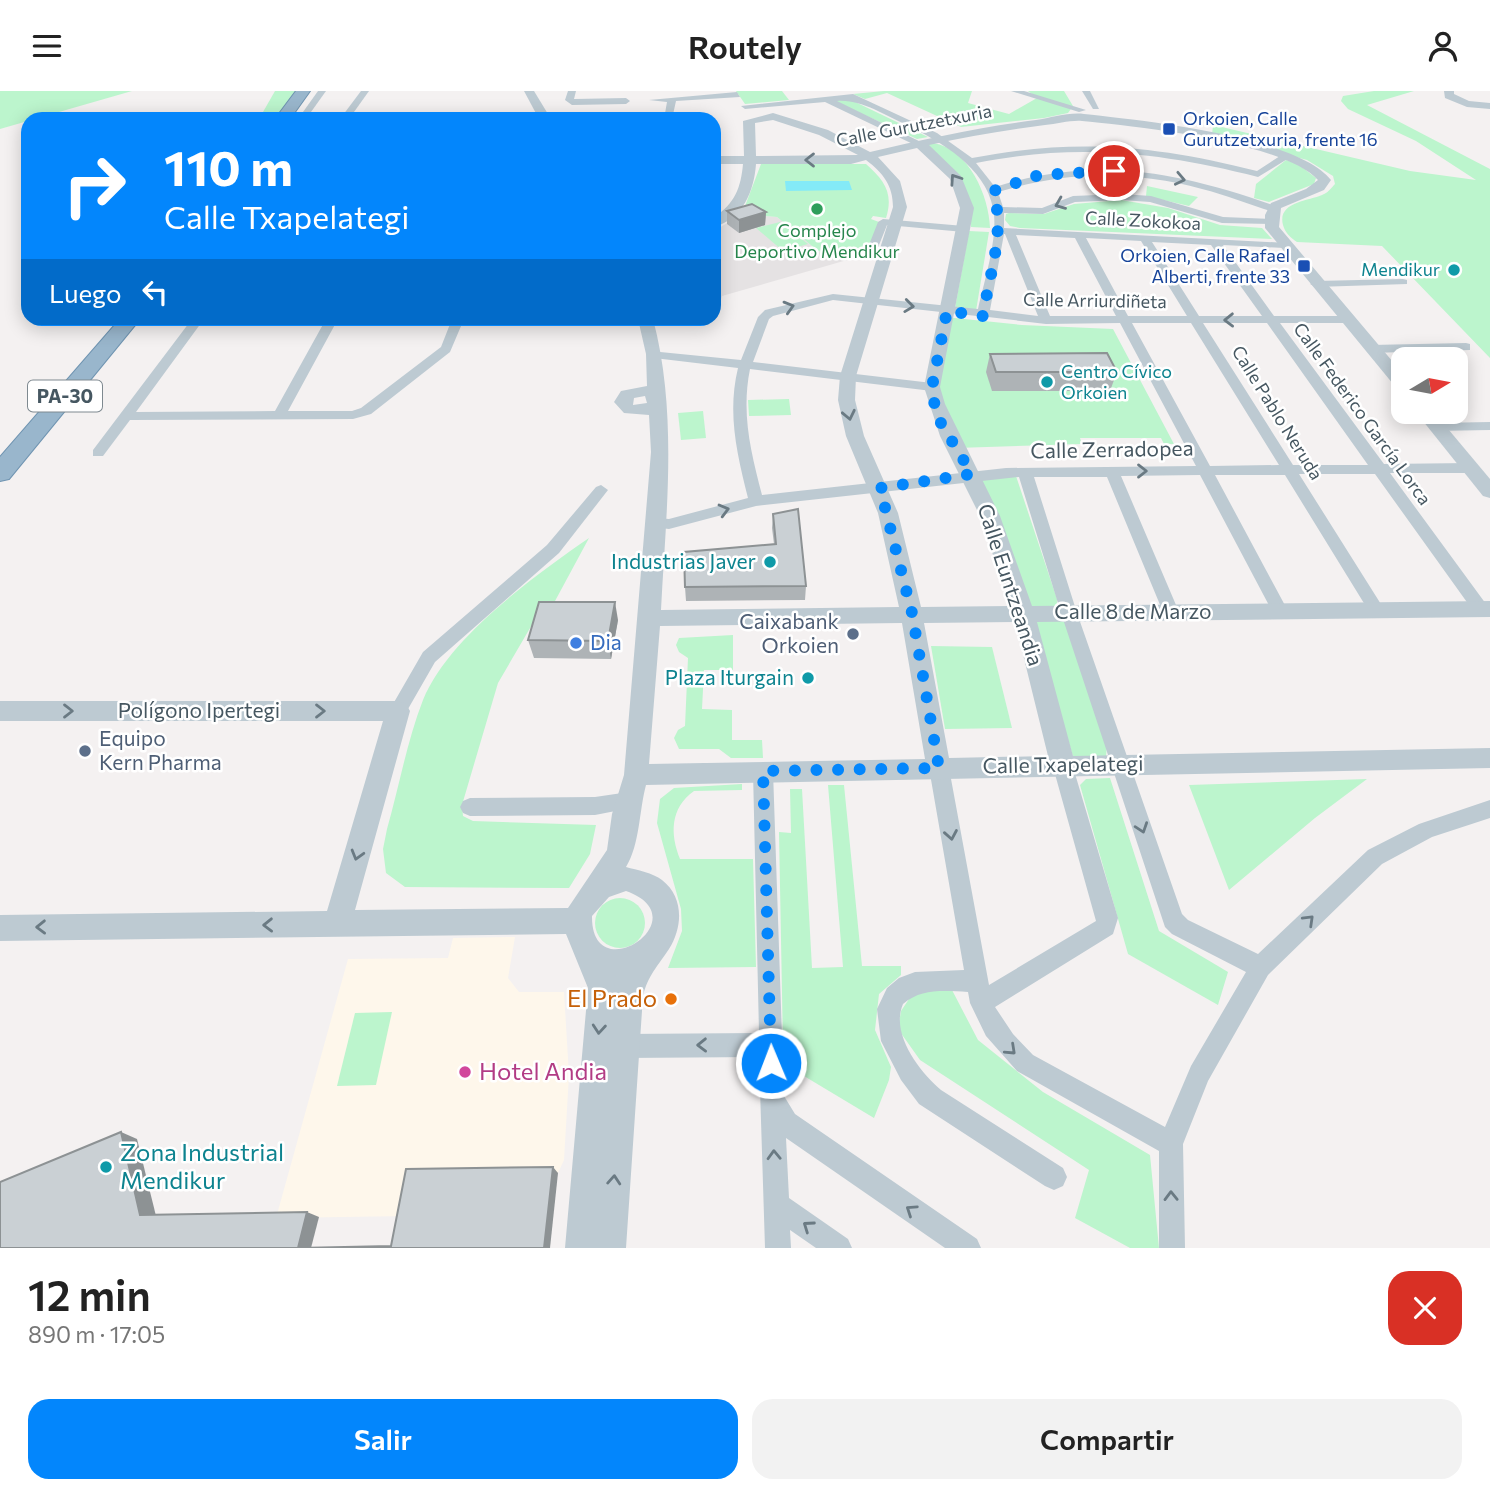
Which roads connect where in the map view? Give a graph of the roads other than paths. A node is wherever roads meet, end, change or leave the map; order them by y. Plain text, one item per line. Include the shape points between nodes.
1 (303, 91) edge
2 (316, 91) edge
3 (322, 91) edge
4 (365, 91) edge
5 (526, 91) edge
6 (572, 91) edge
7 (628, 91) edge
8 (1015, 91) edge
9 (1078, 91) edge
10 (1086, 91) edge
11 (1448, 91) edge
12 (736, 93) edge
13 (824, 98) junction
14 (671, 99) junction
15 (653, 100) dead end
16 (745, 106) junction
17 (1490, 108) edge
18 (1087, 111) junction
19 (287, 112) edge
20 (301, 112) edge
21 (307, 112) edge
22 (349, 112) edge
23 (536, 112) edge
24 (540, 112) edge
25 (669, 112) edge
26 (774, 117) junction
27 (749, 121) junction
28 (938, 138) junction
29 (918, 143) junction
30 (867, 155) junction
31 (1286, 156) junction
32 (721, 160) edge
33 (752, 160) junction
34 (970, 161) junction
35 (993, 191) junction
36 (999, 210) junction
37 (1272, 215) junction
38 (721, 219) edge
39 (896, 222) junction
40 (964, 229) junction
41 (1004, 232) junction
42 (1079, 235) junction
43 (1144, 238) junction
44 (1214, 241) junction
45 (1284, 245) junction
46 (870, 255) dead end
47 (1403, 282) dead end
48 (1316, 284) junction
49 (871, 302) junction
50 (947, 311) junction
51 (983, 316) junction
52 (1270, 319) junction
53 (1346, 319) junction
54 (1046, 320) junction
55 (1123, 320) junction
56 (1196, 320) junction
57 (108, 326) edge
58 (124, 326) edge
59 (193, 326) edge
60 (328, 326) edge
61 (455, 326) edge
62 (639, 326) edge
63 (647, 326) edge
64 (1371, 349) junction
65 (1391, 349) edge
66 (654, 353) junction
67 (744, 362) junction
68 (1391, 371) edge
69 (848, 376) junction
70 (932, 387) junction
71 (650, 401) junction
72 (126, 416) junction
73 (279, 416) junction
74 (1434, 424) edge
75 (658, 426) joint
76 (1490, 426) edge
77 (1436, 427) junction
78 (0, 452) edge
79 (98, 453) dead end
80 (1470, 468) junction
81 (1379, 469) junction
82 (1203, 470) junction
83 (1289, 470) junction
84 (1112, 471) junction
85 (1024, 472) junction
86 (0, 474) edge
87 (972, 474) junction
88 (880, 488) junction
89 (601, 490) dead end
90 (1490, 492) edge
91 (756, 501) junction
92 (657, 523) junction
93 (1485, 608) edge
94 (1376, 609) junction
95 (1280, 611) junction
96 (1171, 612) junction
97 (912, 613) junction
98 (1021, 613) junction
99 (1069, 613) junction
100 (650, 618) junction
101 (0, 711) edge
102 (398, 711) junction
103 (1490, 758) edge
104 (1120, 764) junction
105 (1063, 767) junction
106 (939, 768) junction
107 (763, 771) junction
108 (636, 775) junction
109 (629, 801) junction
110 (470, 807) dead end
111 (1490, 809) edge
112 (639, 881) junction
113 (599, 886) junction
114 (337, 924) junction
115 (0, 928) edge
116 (579, 932) junction
117 (645, 956) junction
118 (1260, 967) junction
119 (979, 992) junction
120 (771, 1045) junction
121 (624, 1046) junction
122 (772, 1099) junction
123 (1171, 1143) junction
124 (1054, 1177) dead end
125 (776, 1205) junction
126 (582, 1248) edge
127 (609, 1248) edge
128 (778, 1248) edge
129 (839, 1248) edge
130 (968, 1248) edge
131 (1172, 1248) edge

1 - 19 highway
2 - 20 highway
3 - 21 street
4 - 22 street
5 - 23 street
5 - 24 street
6 - 7 street via 572,101 625,106
8 - 18 street
9 - 18 street
10 - 18 street
11 - 17 street via 1453,99
12 - 14 street
12 - 16 street
13 - 16 street
13 - 28 street via 853,97
13 - 29 street, Calle Euntzeandia
14 - 15 street
14 - 25 street
16 - 26 street
16 - 27 street
18 - 28 street, Calle Gurutzetxuria
18 - 31 street, Calle Gurutzetxuria via 1096,121 1116,120
26 - 27 street
26 - 30 street via 845,142
27 - 33 street
28 - 29 street, Calle Gurutzetxuria
28 - 34 street
29 - 30 street, Calle Gurutzetxuria
40 -> 29 street, Calle Euntzeandia via 967,208 960,184
30 -> 33 street, Calle Gurutzetxuria via 851,160
30 - 39 street via 885,169 899,192
31 - 34 street via 1258,174 1186,155 1109,146 1021,149
31 - 37 street via 1312,167 1324,177 1324,184 1283,201
32 - 33 street, Calle Gurutzetxuria
33 - 38 street via 737,207
34 - 35 street
35 - 36 street
35 -> 37 street via 1039,175 1114,171 1186,180
37 -> 36 street via 1222,220 1151,199 1122,197 1073,199 1043,211
36 - 41 street
37 - 45 street
39 - 40 street
39 - 46 street via 881,224
39 - 49 street
40 - 50 street, Calle Euntzeandia
41 - 42 street, Calle Zokokoa
41 - 51 street
41 - 54 street
42 - 43 street, Calle Zokokoa
42 - 55 street
43 - 44 street, Calle Zokokoa
43 - 56 street, Calle Pablo Neruda
44 - 45 street, Calle Zokokoa
44 - 52 street, Calle Federico García Lorca
45 - 48 street
47 - 48 street
48 - 53 street
49 -> 50 street, Calle Arriurdiñeta
67 -> 49 street, Calle Arriurdiñeta via 769,313 825,297
49 - 69 street
50 - 51 street, Calle Arriurdiñeta
50 - 70 street, Calle Euntzeandia
51 - 54 street, Calle Arriurdiñeta
52 - 53 street, Calle Arriurdiñeta
52 -> 56 street, Calle Arriurdiñeta
52 - 81 street, Calle Federico García Lorca
53 - 64 street
54 - 55 street, Calle Arriurdiñeta
55 - 56 street, Calle Arriurdiñeta
55 - 82 street
56 - 83 street, Calle Pablo Neruda
57 - 78 highway, PA-30
58 - 86 highway, PA-30
59 - 72 street
60 - 73 street
61 - 73 street via 446,349 366,411
62 - 71 street via 651,380
63 - 66 street
64 - 65 street
64 - 68 street
66 - 67 street
66 - 71 street
67 - 69 street
67 - 91 street, Calle Arriurdiñeta via 736,411
69 - 70 street
69 -> 88 street via 849,422
70 - 87 street, Calle Euntzeandia via 936,415
71 - 75 street
72 - 73 street
72 - 79 street
74 - 77 street
75 - 92 street
76 - 77 street
77 - 80 street
80 - 81 street, Calle Zerradopea
80 - 90 street
81 - 83 street, Calle Zerradopea
81 - 93 street, Calle Federico García Lorca
82 - 83 street, Calle Zerradopea
84 -> 82 street, Calle Zerradopea
82 - 95 street
83 - 94 street, Calle Pablo Neruda
84 - 85 street, Calle Zerradopea
84 - 96 street
85 - 87 street, Calle Zerradopea
85 - 99 street
87 - 88 street, Calle Zerradopea
87 - 98 street, Calle Euntzeandia
88 - 91 street, Calle Zerradopea
88 - 97 street
89 - 102 street via 553,549 429,657
92 -> 91 street via 669,524
92 - 100 street
93 - 94 street, Calle 8 de Marzo
94 - 95 street, Calle 8 de Marzo
95 - 96 street, Calle 8 de Marzo
96 - 99 street, Calle 8 de Marzo
97 - 98 street, Calle 8 de Marzo
97 - 100 street, Calle 8 de Marzo
97 - 106 street
98 - 99 street, Calle 8 de Marzo
98 - 105 street, Calle Euntzeandia
99 - 104 street
100 - 108 street
101 -> 102 street, Polígono Ipertegi
102 -> 114 street
103 - 104 street, Calle Txapelategi
104 - 105 street, Calle Txapelategi
104 -> 118 street via 1173,920
105 - 106 street, Calle Txapelategi
105 - 119 street, Calle Euntzeandia via 1107,918 1105,927
106 - 107 street, Calle Txapelategi
106 -> 119 street
107 - 108 street, Calle Txapelategi
107 - 120 street
108 - 109 street
108 - 112 street via 639,804 634,850
109 - 110 street via 595,806
109 - 113 street via 620,853
118 -> 111 street via 1375,857 1426,830
112 - 113 street
112 - 117 street via 659,894 667,915 662,937
113 - 116 street via 585,901
114 -> 115 street
114 - 116 street
116 - 117 street via 596,959 633,962
116 -> 126 street via 603,988
117 - 121 street via 635,970 628,996
118 - 123 street via 1199,1074
119 -> 123 street via 1004,1046 1025,1063
119 - 124 street via 930,982 910,985 897,992 888,1016 891,1038 913,1079 930,1097
120 -> 121 street
120 - 122 street
127 -> 121 street
125 -> 122 street
130 -> 122 street via 786,1123
131 -> 123 street
125 - 128 street
129 -> 125 street

